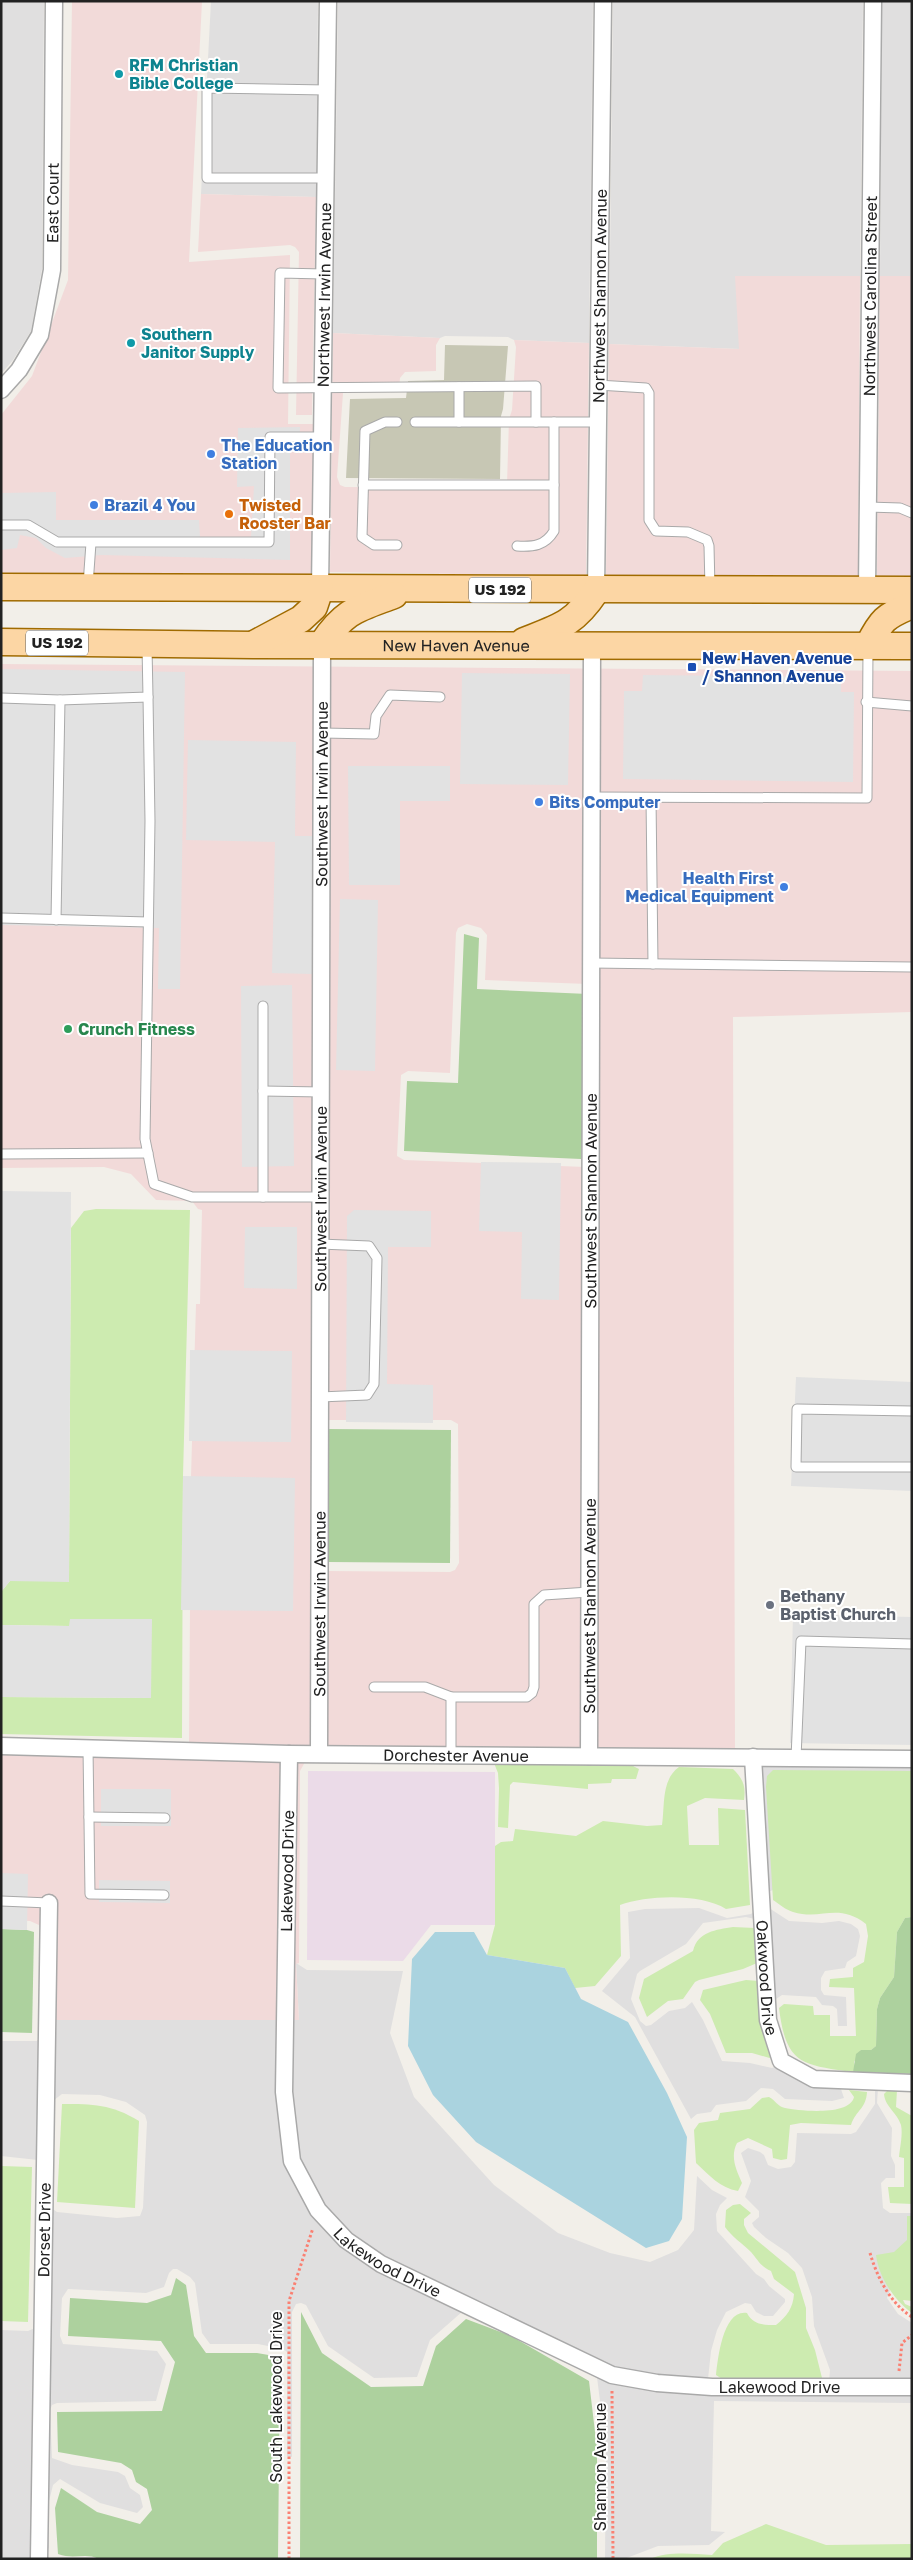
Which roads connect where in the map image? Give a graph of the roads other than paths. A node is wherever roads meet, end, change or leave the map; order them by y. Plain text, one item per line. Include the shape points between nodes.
1 (54, 1) edge
2 (328, 1) edge
3 (603, 1) edge
4 (873, 1) edge
5 (327, 90) junction
6 (326, 178) junction
7 (324, 274) junction
8 (598, 385) junction
9 (459, 386) junction
10 (323, 387) junction
11 (1, 390) edge
12 (397, 422) dead end
13 (414, 422) dead end
14 (459, 422) junction
15 (536, 422) junction
16 (554, 422) junction
17 (598, 422) junction
18 (322, 437) junction
19 (363, 485) junction
20 (554, 485) junction
21 (868, 507) junction
22 (912, 513) edge
23 (1, 524) edge
24 (91, 543) junction
25 (397, 545) dead end
26 (517, 546) dead end
27 (1, 587) edge
28 (88, 588) junction
29 (320, 589) junction
30 (409, 590) junction
31 (867, 590) junction
32 (912, 590) edge
33 (596, 591) junction
34 (710, 591) junction
35 (912, 605) edge
36 (1, 642) edge
37 (148, 644) junction
38 (322, 644) junction
39 (253, 645) junction
40 (514, 646) junction
41 (592, 646) junction
42 (868, 646) junction
43 (912, 646) edge
44 (148, 697) junction
45 (1, 698) edge
46 (440, 698) dead end
47 (60, 700) junction
48 (866, 702) junction
49 (912, 706) edge
50 (322, 733) junction
51 (592, 797) junction
52 (651, 798) junction
53 (1, 918) edge
54 (56, 920) junction
55 (148, 922) junction
56 (591, 963) junction
57 (653, 964) junction
58 (912, 967) edge
59 (263, 1006) dead end
60 (263, 1091) junction
61 (322, 1092) junction
62 (148, 1153) junction
63 (1, 1154) edge
64 (263, 1197) junction
65 (320, 1197) junction
66 (320, 1244) junction
67 (320, 1398) junction
68 (912, 1411) edge
69 (912, 1467) edge
70 (589, 1592) junction
71 (912, 1644) edge
72 (374, 1687) dead end
73 (451, 1697) junction
74 (1, 1746) edge
75 (88, 1748) junction
76 (319, 1753) junction
77 (288, 1754) junction
78 (451, 1754) junction
79 (589, 1756) junction
80 (753, 1757) junction
81 (796, 1758) junction
82 (912, 1759) edge
83 (89, 1817) junction
84 (165, 1818) dead end
85 (164, 1895) dead end
86 (1, 1902) edge
87 (49, 1903) joint
88 (912, 2083) edge
89 (905, 2387) edge
90 (39, 2559) edge

1 - 11 street, East Court via 52,270 40,335 19,370
2 - 5 street, Northwest Irwin Avenue
3 - 8 street, Northwest Shannon Avenue
4 - 21 street, Northwest Carolina Street
5 - 6 street, Northwest Irwin Avenue
5 - 6 lane via 207,88 207,178
6 - 7 street, Northwest Irwin Avenue
7 - 10 street, Northwest Irwin Avenue
7 - 10 lane via 280,273 278,388
8 - 17 street, Northwest Shannon Avenue
8 - 34 lane via 646,388 649,394 649,520 656,531 688,532 707,540
9 - 10 lane
9 - 14 lane
9 - 15 lane via 536,386
10 - 18 street, Northwest Irwin Avenue
12 - 19 lane via 385,422 365,431
13 - 14 lane
14 - 15 lane
15 - 16 lane
16 - 17 lane
16 - 20 lane
17 - 33 street, Northwest Shannon Avenue
18 - 24 lane via 270,436 269,542
18 - 29 street, Northwest Irwin Avenue
19 - 20 lane
19 - 25 lane via 362,537 374,545
20 - 26 lane via 554,531 548,541 533,546
21 - 22 lane via 900,508
21 - 31 street, Northwest Carolina Street
23 - 24 lane via 28,525 57,542
24 - 28 lane
27 - 28 main road, US 192
28 - 29 main road, US 192
29 - 30 main road, US 192
29 - 39 main road via 314,607 301,620
30 - 33 main road, US 192
30 - 38 main road via 352,612 336,624
31 - 32 main road, US 192
31 - 34 main road, US 192
33 - 34 main road, US 192
33 - 40 main road via 582,611 563,625
35 - 42 main road via 892,613 880,623
36 - 37 main road, New Haven Avenue / US 192
37 - 39 main road, New Haven Avenue / US 192
37 - 44 lane
38 - 39 main road, New Haven Avenue / US 192
38 - 40 main road, New Haven Avenue / US 192
38 - 50 street, Southwest Irwin Avenue
40 - 41 main road, New Haven Avenue / US 192
41 - 42 main road, New Haven Avenue / US 192
41 - 51 street, Southwest Shannon Avenue
42 - 43 main road, New Haven Avenue / US 192
42 - 48 lane
44 - 47 lane
44 - 55 lane
45 - 47 lane
46 - 50 lane via 390,695 376,716 374,734
47 - 54 lane
48 - 49 lane
48 - 52 lane via 867,798
50 - 61 street, Southwest Irwin Avenue
51 - 52 lane
51 - 56 street, Southwest Shannon Avenue
52 - 57 lane
53 - 54 lane
54 - 55 lane
55 - 62 lane via 145,1139
56 - 57 lane
56 - 70 street, Southwest Shannon Avenue
57 - 58 lane
59 - 60 lane
60 - 61 lane
60 - 64 lane
61 - 65 street, Southwest Irwin Avenue
62 - 63 lane
62 - 64 lane via 154,1184 192,1197
64 - 65 lane
65 - 66 street, Southwest Irwin Avenue
66 - 67 street, Southwest Irwin Avenue
66 - 67 lane via 369,1246 377,1258 374,1384 367,1395
67 - 76 street, Southwest Irwin Avenue
68 - 69 lane via 797,1409 796,1467
70 - 73 lane via 544,1596 534,1604 534,1687 527,1697
70 - 79 street, Southwest Shannon Avenue
71 - 81 lane via 801,1641
72 - 73 lane via 425,1687
73 - 78 lane
74 - 75 street, Dorchester Avenue
75 - 77 street, Dorchester Avenue
75 - 83 lane
76 - 77 street, Dorchester Avenue
76 - 78 street, Dorchester Avenue
77 - 89 street, Lakewood Drive via 284,2092 292,2161 318,2210 346,2240 381,2264 612,2375 656,2383 712,2387
78 - 79 street, Dorchester Avenue
79 - 80 street, Dorchester Avenue
80 - 81 street, Dorchester Avenue
80 - 88 street, Oakwood Drive via 768,2020 781,2061 814,2079
81 - 82 street, Dorchester Avenue
83 - 84 lane
83 - 85 lane via 90,1894
86 - 87 lane
87 - 90 street, Dorset Drive

